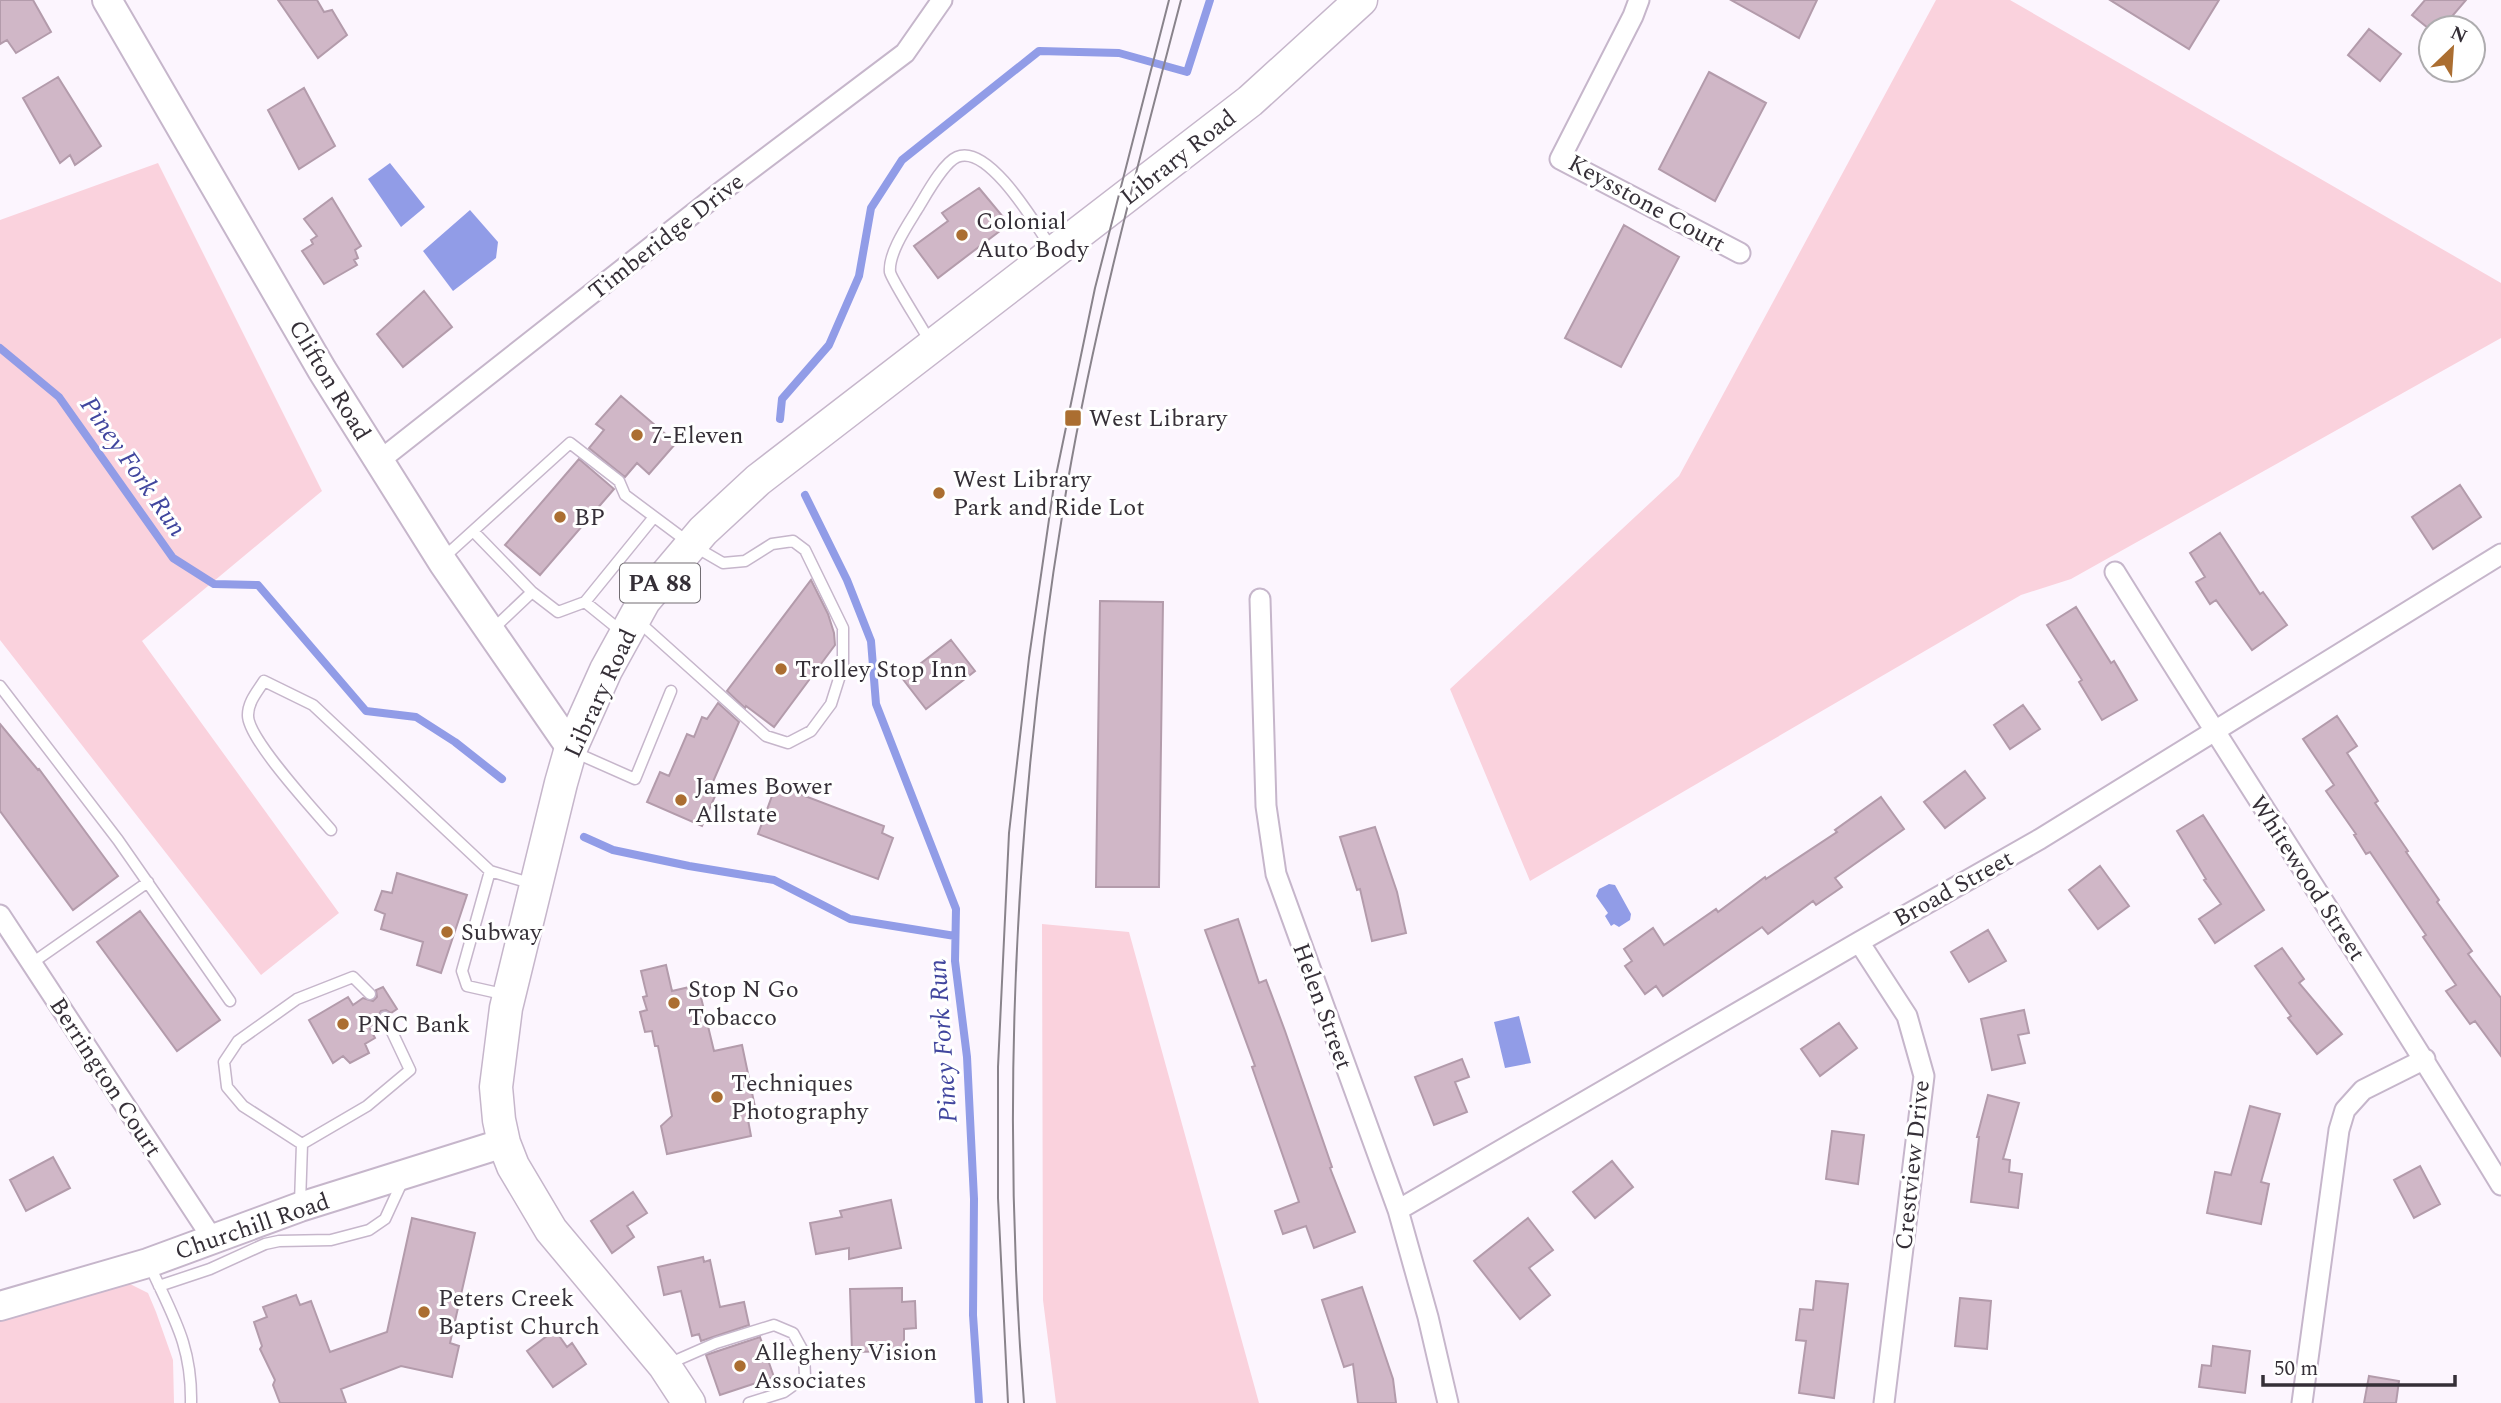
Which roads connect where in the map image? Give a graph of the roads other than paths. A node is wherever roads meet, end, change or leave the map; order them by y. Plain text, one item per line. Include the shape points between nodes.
1 (107, 0) edge
2 (942, 0) edge
3 (1361, 0) edge
4 (1639, 0) edge
5 (1054, 252) junction
6 (1740, 253) dead end
7 (932, 345) junction
8 (379, 461) junction
9 (654, 517) junction
10 (473, 531) junction
11 (692, 545) junction
12 (2501, 554) edge
13 (442, 559) junction
14 (2115, 572) dead end
15 (532, 592) junction
16 (1260, 599) dead end
17 (585, 602) junction
18 (630, 626) junction
19 (491, 632) junction
20 (0, 686) edge
21 (671, 691) dead end
22 (2213, 731) junction
23 (571, 749) junction
24 (331, 830) dead end
25 (490, 871) junction
26 (148, 882) junction
27 (536, 886) junction
28 (0, 915) edge
29 (1859, 942) junction
30 (32, 963) junction
31 (370, 994) dead end
32 (509, 995) junction
33 (230, 1001) dead end
34 (385, 1017) dead end
35 (2425, 1059) junction
36 (504, 1143) junction
37 (302, 1144) junction
38 (406, 1174) junction
39 (2501, 1185) edge
40 (300, 1207) junction
41 (1398, 1210) junction
42 (212, 1238) junction
43 (153, 1274) junction
44 (0, 1306) edge
45 (664, 1365) junction
46 (191, 1403) edge
47 (689, 1403) edge
48 (749, 1403) edge
49 (1448, 1403) edge
50 (1884, 1403) edge
51 (2302, 1403) edge

1 - 8 main road, Clifton Road
2 - 8 street, Timberidge Drive via 905,53
3 - 5 main road, Library Road / PA 88 via 1250,101
4 - 6 street, Keysstone Court via 1560,159
5 - 7 main road, Library Road / PA 88
5 - 7 lane via 1004,180 983,162 966,155 955,158 902,233 890,272
7 - 11 main road, Library Road / PA 88 via 758,480
8 - 13 main road, Clifton Road
9 - 10 lane via 625,495 619,481 570,443
9 - 11 lane
9 - 17 lane
10 - 13 lane
10 - 15 lane
11 - 18 main road, Library Road / PA 88 via 644,601
11 - 18 lane via 723,563 745,561 772,544 793,541 805,550 843,628 843,666 825,713 811,731 788,743 766,736
12 - 22 street, Broad Street
13 - 19 main road, Clifton Road
14 - 22 street, Whitewood Street
15 - 17 lane via 558,612
15 - 19 lane
16 - 41 street, Helen Street via 1266,806 1276,874
17 - 18 lane
18 - 23 main road, Library Road / PA 88
19 - 23 main road, Clifton Road
20 - 26 lane
21 - 23 lane via 635,779
22 - 29 street, Broad Street via 2040,839
22 - 35 street, Whitewood Street
23 - 27 main road, Library Road / PA 88
24 - 25 lane via 261,746 247,718 251,700 264,681 313,705
25 - 27 lane
25 - 32 lane via 462,971 467,986
26 - 30 lane
26 - 33 lane
27 - 32 main road, Library Road / PA 88
28 - 30 street, Berrington Court
29 - 41 street, Broad Street
29 - 50 street, Crestview Drive via 1907,1016 1924,1076
30 - 42 street, Berrington Court
31 - 37 lane via 352,977 298,999 239,1041 223,1062 227,1087 243,1106
32 - 36 main road, Library Road / PA 88 via 496,1087
34 - 37 lane via 410,1070 367,1106
35 - 39 street, Whitewood Street
35 - 51 street via 2363,1090 2346,1110 2339,1130
36 - 38 main road, Churchill Road
36 - 45 main road, Library Road / PA 88 via 551,1230
37 - 40 lane
38 - 40 main road, Churchill Road
38 - 43 lane via 385,1219 369,1230 331,1240 279,1241 210,1269
40 - 42 main road, Churchill Road
41 - 49 street, Helen Street
42 - 43 main road, Churchill Road
43 - 44 main road, Churchill Road
43 - 46 lane via 183,1337
45 - 47 main road, Library Road / PA 88
45 - 48 lane via 774,1325 793,1333 804,1353 805,1377 784,1392

